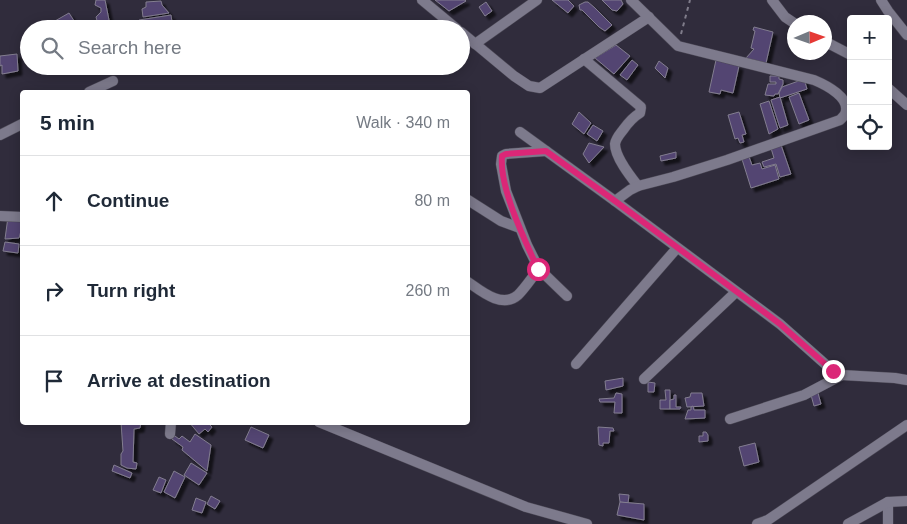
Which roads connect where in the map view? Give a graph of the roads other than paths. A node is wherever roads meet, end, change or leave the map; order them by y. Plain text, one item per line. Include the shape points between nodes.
1 (422, 0) edge
2 (537, 0) edge
3 (631, 0) edge
4 (772, 0) edge
5 (881, 0) edge
6 (649, 16) junction
7 (787, 18) edge
8 (446, 20) edge
9 (907, 34) edge
10 (470, 40) edge
11 (475, 44) junction
12 (832, 45) edge
13 (847, 53) edge
14 (584, 59) junction
15 (113, 81) dead end
16 (93, 90) edge
17 (892, 92) edge
18 (907, 105) edge
19 (20, 125) edge
20 (520, 132) dead end
21 (0, 135) edge
22 (546, 151) junction
23 (638, 186) junction
24 (470, 201) edge
25 (615, 201) junction
26 (0, 216) edge
27 (20, 217) edge
28 (520, 228) junction
29 (677, 248) junction
30 (538, 269) junction
31 (470, 283) edge
32 (736, 292) junction
33 (567, 296) dead end
34 (576, 364) dead end
35 (842, 375) junction
36 (644, 379) dead end
37 (907, 380) edge
38 (730, 419) dead end
39 (171, 425) edge
40 (326, 425) edge
41 (907, 425) edge
42 (170, 434) dead end
43 (907, 500) edge
44 (888, 502) junction
45 (587, 524) edge
46 (757, 524) edge
47 (848, 524) edge
48 (888, 524) edge

1 - 8 street
2 - 11 street
3 - 6 street
4 - 7 street
5 - 9 street
6 - 14 street
6 - 23 street via 678,46 814,80 829,86 846,106 840,120 727,160
10 - 11 street
11 - 14 street via 514,76 529,86 540,88
12 - 13 street
14 - 23 street via 641,107 640,113 617,137 616,144 617,153
15 - 16 street
17 - 18 street
19 - 21 street
20 - 22 street
22 - 25 street
22 - 28 street via 502,156 506,191
23 - 25 street
24 - 28 street
25 - 29 street
26 - 27 street
28 - 30 street
29 - 32 street
29 - 34 street
30 - 31 street via 517,295 502,301
30 - 33 street
32 - 35 street
32 - 36 street
35 - 37 street
35 - 38 street via 804,396
39 - 42 street
40 - 45 street via 526,507
41 - 46 street via 768,520
43 - 44 street
44 - 47 street
44 - 48 street

